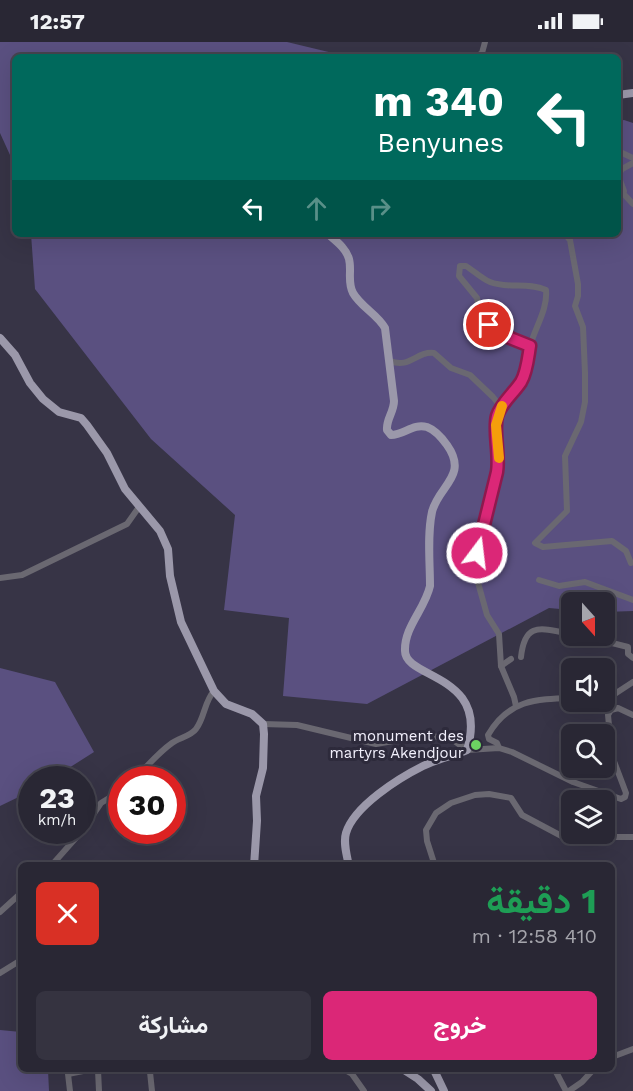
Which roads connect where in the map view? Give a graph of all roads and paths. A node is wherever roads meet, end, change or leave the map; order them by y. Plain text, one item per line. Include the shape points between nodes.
1 (621, 182) edge
2 (621, 192) edge
3 (623, 194) junction
4 (633, 204) edge
5 (331, 237) edge
6 (568, 237) edge
7 (0, 338) edge
8 (530, 346) junction
9 (390, 361) junction
10 (501, 407) junction
11 (139, 507) junction
12 (630, 563) dead end
13 (0, 578) edge
14 (539, 580) dead end
15 (633, 600) edge
16 (561, 632) edge
17 (615, 644) edge
18 (520, 657) dead end
19 (633, 658) edge
20 (511, 659) dead end
21 (501, 666) junction
22 (633, 682) edge
23 (214, 691) junction
24 (615, 694) edge
25 (561, 699) edge
26 (516, 706) junction
27 (615, 709) edge
28 (609, 712) edge
29 (633, 715) edge
30 (263, 724) junction
31 (499, 748) junction
32 (467, 750) junction
33 (147, 766) edge
34 (626, 792) junction
35 (633, 795) edge
36 (108, 799) edge
37 (96, 810) edge
38 (633, 837) edge
39 (70, 844) edge
40 (55, 862) edge
41 (255, 862) edge
42 (348, 862) edge
43 (434, 862) edge
44 (18, 896) edge
45 (0, 912) edge
46 (18, 962) edge
47 (0, 973) edge
48 (633, 1049) edge
49 (615, 1056) edge
50 (78, 1072) edge
51 (98, 1072) edge
52 (149, 1072) edge
53 (348, 1072) edge
54 (407, 1072) edge
55 (435, 1072) edge
56 (556, 1072) edge
57 (592, 1072) edge
58 (70, 1091) edge
59 (99, 1091) edge
60 (152, 1091) edge
61 (364, 1091) edge
62 (431, 1091) edge
63 (444, 1091) edge
64 (567, 1091) edge

1 - 3 street
2 - 3 street
3 - 4 street
5 - 9 main road via 349,258 352,291 385,328
6 - 12 street via 578,284 575,306 583,327 585,402 581,422 565,456 567,511 535,543 543,547 612,542 626,551
7 - 11 main road via 43,399 59,412 81,418 87,425
8 - 8 street via 546,290 495,284 460,266 459,276 477,298 484,321
8 - 10 street via 522,381
9 - 10 street via 404,364 425,353 434,353 451,368 466,373
9 - 32 main road via 394,401 386,422 388,433 396,435 419,426 429,428 442,438 454,459 452,481 432,512 428,597 411,627 405,652 410,663 446,682 461,697 471,724
10 - 21 street via 496,425 497,472 476,561 485,611 499,634
11 - 13 street via 127,524 22,575
11 - 23 main road via 165,539 181,622
14 - 15 street via 559,586 585,582
16 - 18 street via 542,629 526,634
17 - 19 street via 627,647
20 - 21 street
21 - 26 street
22 - 24 street
23 - 30 main road via 226,704 252,714
23 - 33 street via 207,698 195,732 173,742
25 - 26 street
26 - 31 street via 505,712 488,733
27 - 29 street
28 - 34 street via 612,756
30 - 32 street via 297,725 376,744 427,735 453,740
30 - 41 main road
31 - 32 street
31 - 34 street via 620,799
32 - 42 main road via 409,774 359,812 345,836
34 - 35 street
36 - 37 street
38 - 43 street via 570,840 522,815 511,798 476,795 444,806 427,827
39 - 40 street
44 - 45 street
46 - 47 street
48 - 49 street
50 - 58 street via 68,1074
51 - 59 street
52 - 60 street
53 - 61 street
54 - 62 main road
55 - 63 main road
56 - 64 street
57 - 64 street

